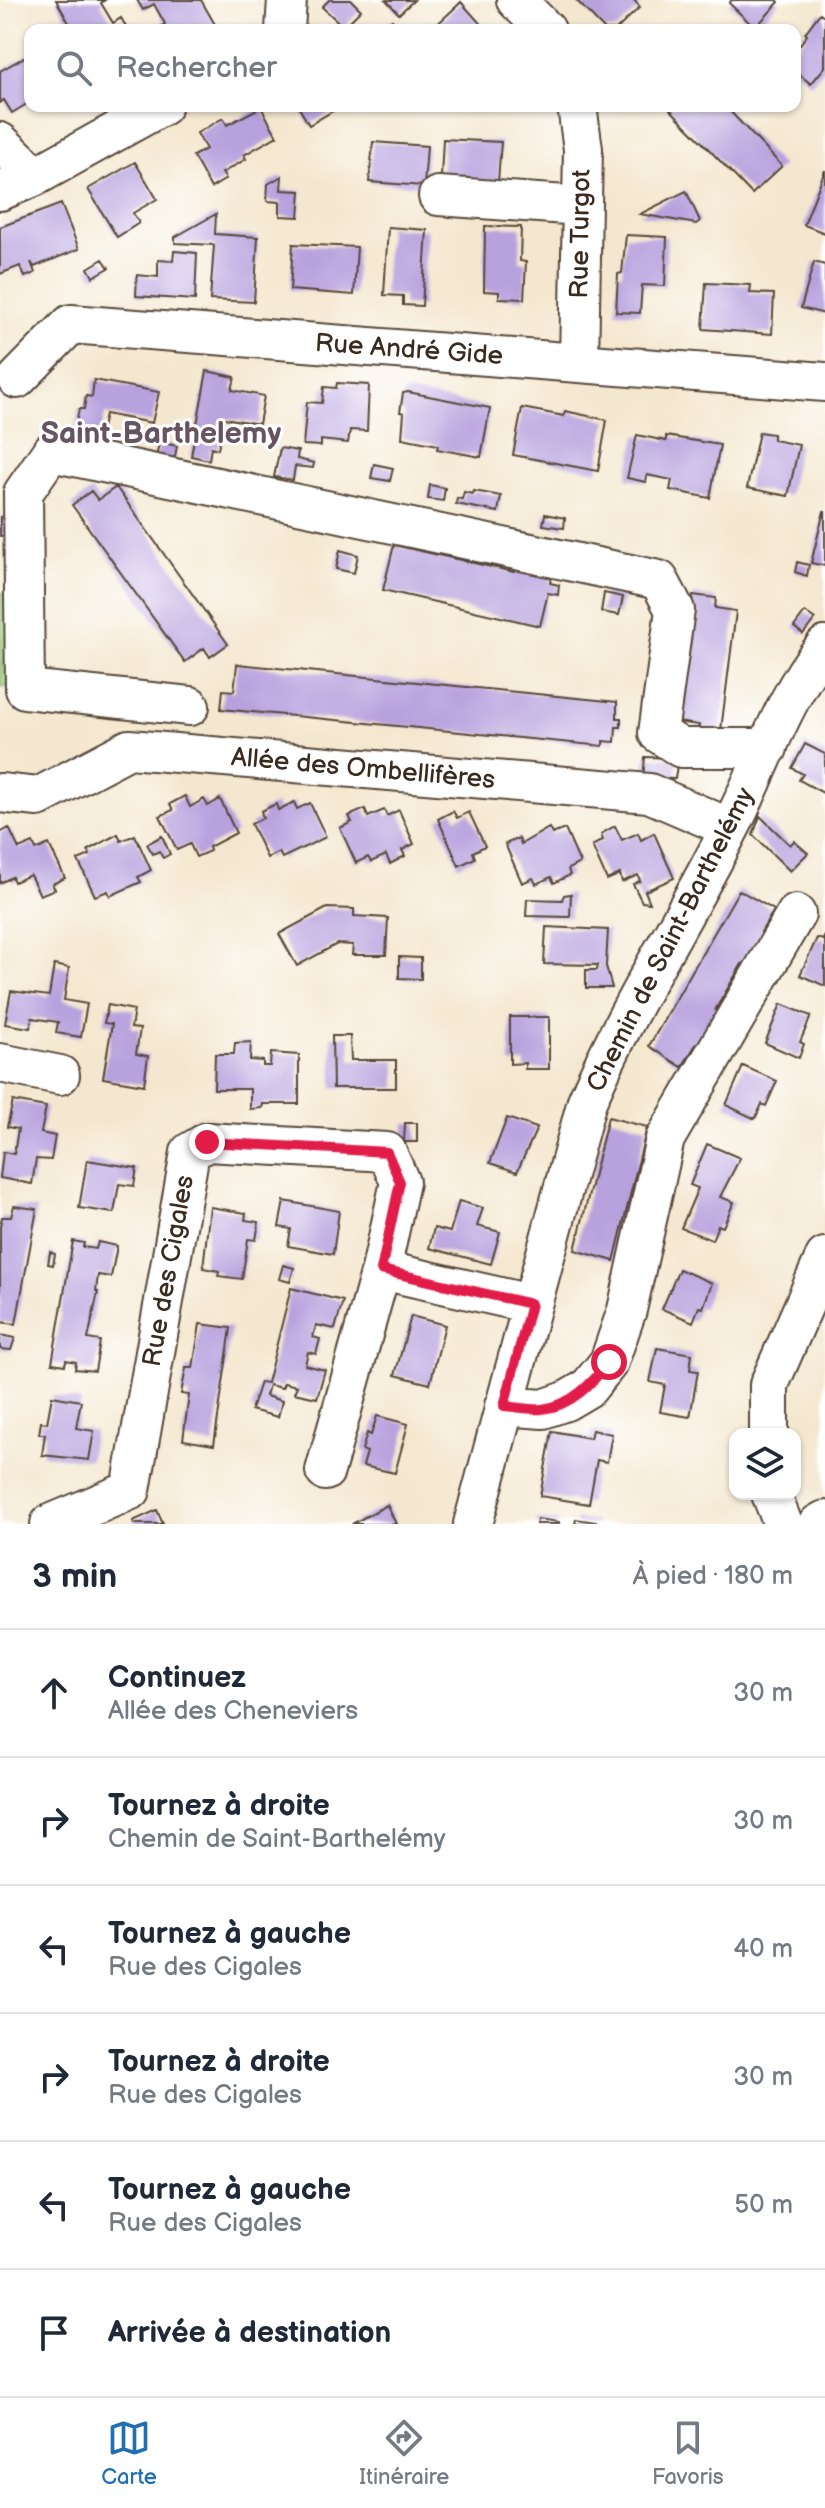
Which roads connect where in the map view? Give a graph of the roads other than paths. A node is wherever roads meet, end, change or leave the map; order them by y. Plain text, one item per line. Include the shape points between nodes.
1 (287, 0) edge
2 (516, 0) edge
3 (285, 24) edge
4 (540, 24) edge
5 (151, 112) edge
6 (578, 112) edge
7 (0, 142) edge
8 (36, 176) junction
9 (0, 191) edge
10 (438, 196) dead end
11 (581, 206) junction
12 (579, 363) junction
13 (17, 379) dead end
14 (825, 382) edge
15 (825, 646) edge
16 (190, 706) dead end
17 (768, 748) junction
18 (0, 793) edge
19 (730, 828) junction
20 (796, 914) dead end
21 (0, 1063) edge
22 (60, 1075) dead end
23 (825, 1257) edge
24 (381, 1270) junction
25 (531, 1304) junction
26 (504, 1406) junction
27 (769, 1428) edge
28 (325, 1471) dead end
29 (773, 1500) edge
30 (825, 1520) edge
31 (50, 1524) edge
32 (473, 1524) edge
33 (783, 1524) edge
34 (818, 1524) edge

1 - 3 street
2 - 4 street
5 - 8 street
6 - 11 street, Rue Turgot
7 - 8 street
8 - 9 street
10 - 11 street
11 - 12 street, Rue Turgot
12 - 13 street, Rue André Gide via 71,324
12 - 14 street, Rue André Gide
15 - 17 street, Chemin de Saint-Barthelémy via 798,683
16 - 17 street via 25,689 23,493 51,452 659,580 675,610 658,733 681,748
17 - 19 street, Chemin de Saint-Barthelémy
18 - 19 street, Allée des Ombellifères via 38,797 129,749 649,793
19 - 25 street, Chemin de Saint-Barthelémy via 587,1101
20 - 26 street via 665,1139 627,1310 609,1362 588,1388 566,1401 543,1409
21 - 22 street
23 - 27 street via 769,1385
24 - 25 street
24 - 28 street
24 - 31 street, Rue des Cigales via 400,1182 387,1152 207,1142 190,1152 131,1490
25 - 26 street, Chemin de Saint-Barthelémy
26 - 32 street, Chemin de Saint-Barthelémy
29 - 33 street
30 - 34 street

